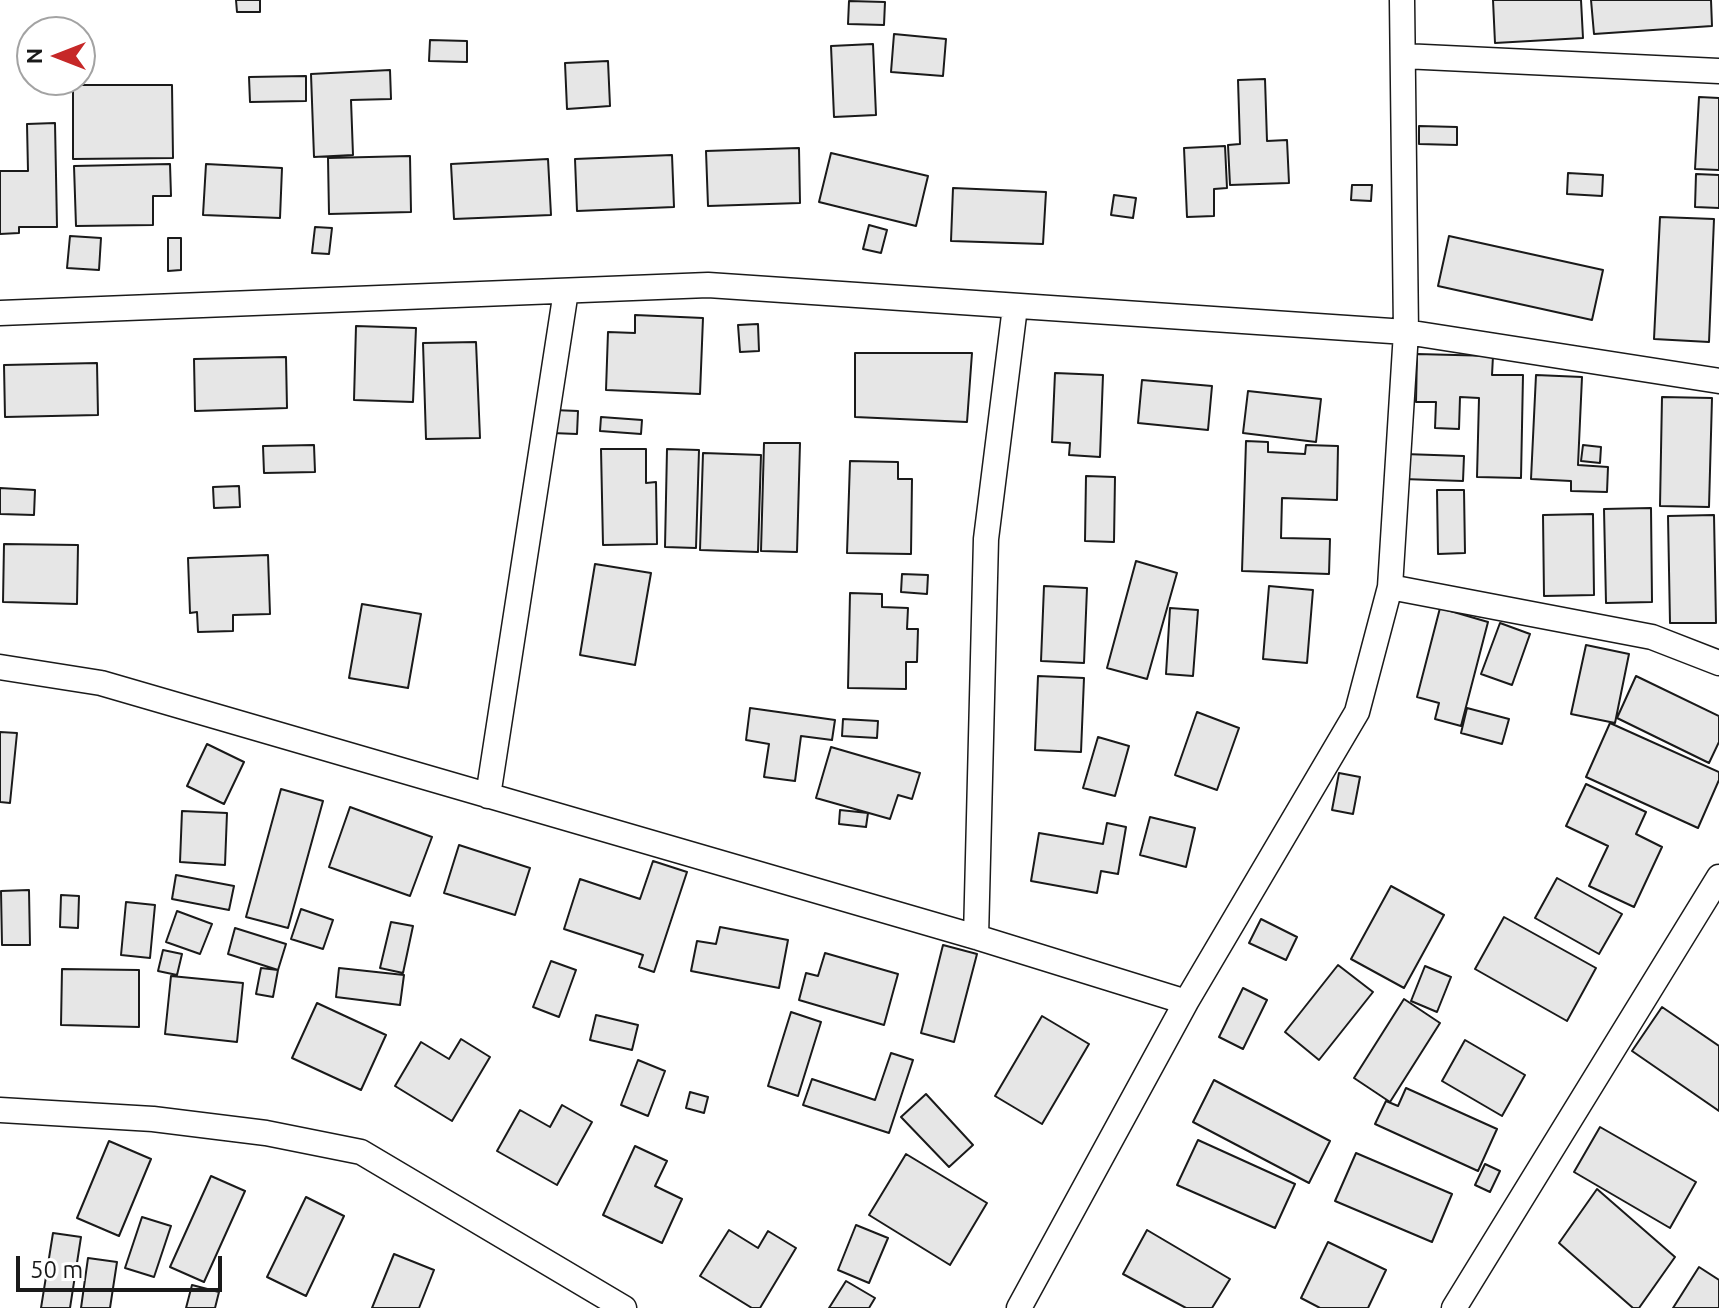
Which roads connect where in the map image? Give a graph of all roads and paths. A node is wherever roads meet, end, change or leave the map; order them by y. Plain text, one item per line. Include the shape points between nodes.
1 (1402, 0) edge
2 (1403, 56) junction
3 (1719, 71) edge
4 (566, 291) junction
5 (1015, 307) junction
6 (0, 313) edge
7 (1406, 332) junction
8 (1719, 381) edge
9 (1390, 587) junction
10 (1719, 663) edge
11 (0, 667) edge
12 (488, 796) junction
13 (1719, 877) edge
14 (976, 937) junction
15 (1186, 1002) junction
16 (0, 1110) edge
17 (624, 1308) edge
18 (1019, 1308) edge
19 (1454, 1308) edge

1 - 2 street
2 - 3 street
2 - 7 street
4 - 5 street via 708,285
4 - 6 street
4 - 12 street
5 - 7 street
5 - 14 street via 986,539
7 - 8 street
7 - 9 street
9 - 10 street via 1652,637
9 - 15 street via 1357,712
11 - 12 street via 101,683
12 - 14 street
13 - 19 street
14 - 15 street
15 - 18 street
16 - 17 street via 153,1119 361,1152

